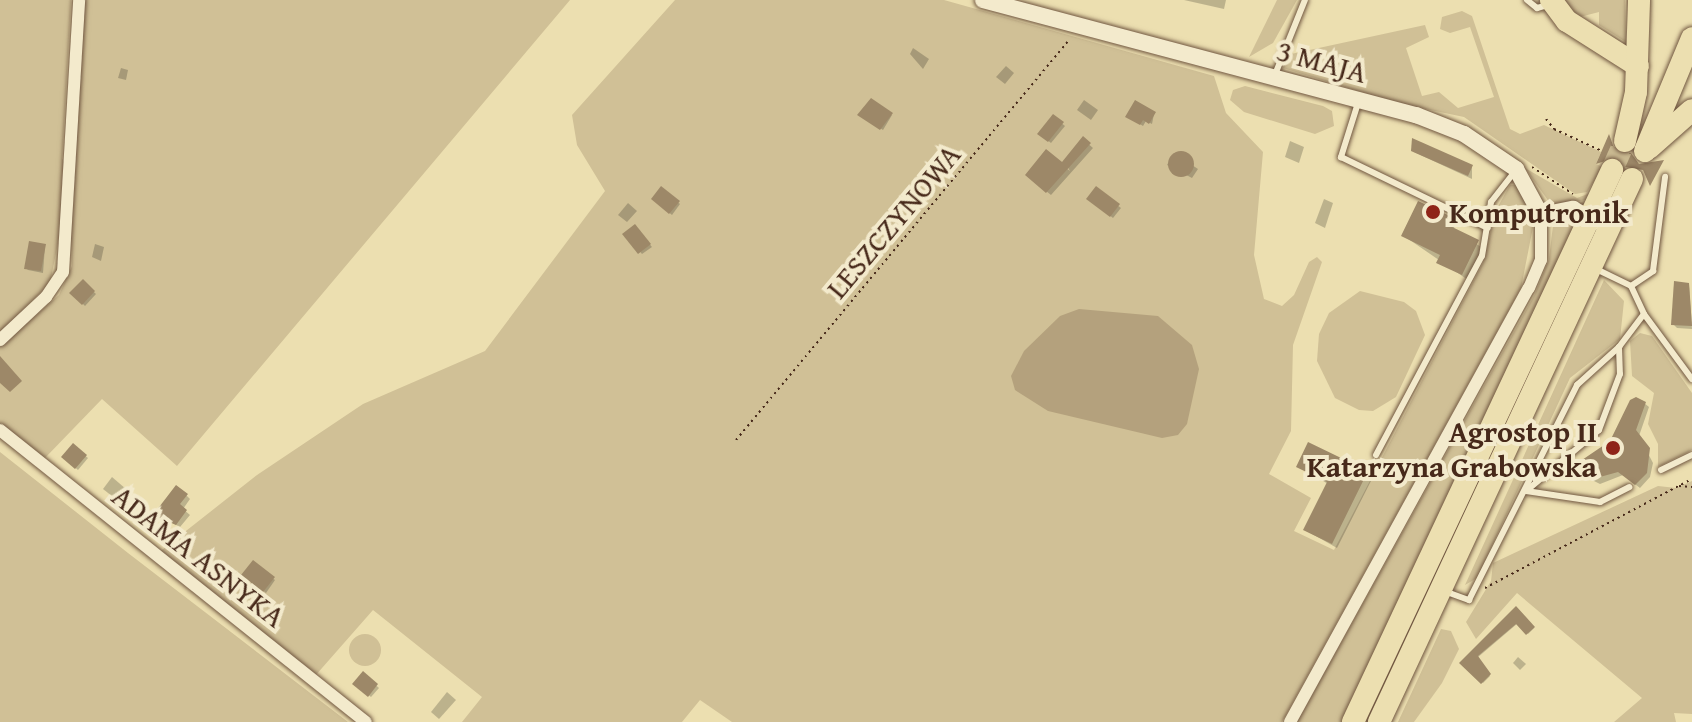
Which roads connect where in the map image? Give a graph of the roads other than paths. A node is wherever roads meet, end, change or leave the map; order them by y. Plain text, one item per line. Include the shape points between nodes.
1 (79, 0) edge
2 (983, 0) edge
3 (1305, 0) edge
4 (1527, 0) edge
5 (1639, 0) edge
6 (1552, 2) edge
7 (1692, 38) edge
8 (1638, 66) junction
9 (1692, 76) edge
10 (1274, 77) junction
11 (1692, 92) edge
12 (1359, 99) junction
13 (1692, 102) edge
14 (1692, 116) edge
15 (1692, 128) edge
16 (1663, 137) junction
17 (1625, 141) tunnel mouth
18 (1520, 166) junction
19 (1615, 167) tunnel mouth
20 (1665, 177) dead end
21 (1593, 214) junction
22 (1541, 215) junction
23 (1488, 228) junction
24 (1590, 266) junction
25 (1631, 286) junction
26 (1644, 314) junction
27 (0, 340) edge
28 (1619, 347) junction
29 (1692, 379) edge
30 (0, 430) edge
31 (1376, 455) dead end
32 (1692, 455) edge
33 (1661, 470) dead end
34 (1629, 487) dead end
35 (1526, 491) junction
36 (1441, 589) junction
37 (366, 722) edge
38 (1290, 722) edge
39 (1353, 722) edge
40 (1379, 722) edge

1 - 27 street via 63,272 46,297
2 - 10 street, 3 MAJA
3 - 10 lane
4 - 6 lane via 1537,8
5 - 8 highway
6 - 8 highway via 1567,21
7 - 16 highway via 1645,151
8 - 17 highway
9 - 16 highway
10 - 12 street, 3 MAJA
11 - 16 highway
12 - 18 street, 3 MAJA via 1464,134
12 - 23 lane via 1341,157
13 - 16 highway
14 - 16 highway
15 - 16 highway
18 - 22 street, 3 MAJA
18 - 23 lane via 1491,202
19 - 21 highway
20 - 25 lane via 1653,271
21 - 22 street via 1573,209
21 - 24 highway
21 - 39 highway
22 - 38 street via 1541,260 1529,288
23 - 31 lane via 1482,256
24 - 25 lane
24 - 36 highway
25 - 26 lane
26 - 28 lane
26 - 29 lane
28 - 35 lane via 1577,385
28 - 35 lane via 1620,374 1599,430
30 - 37 street, ADAMA ASNYKA
32 - 33 lane
34 - 35 lane via 1600,502
35 - 36 lane via 1469,600
36 - 40 highway

